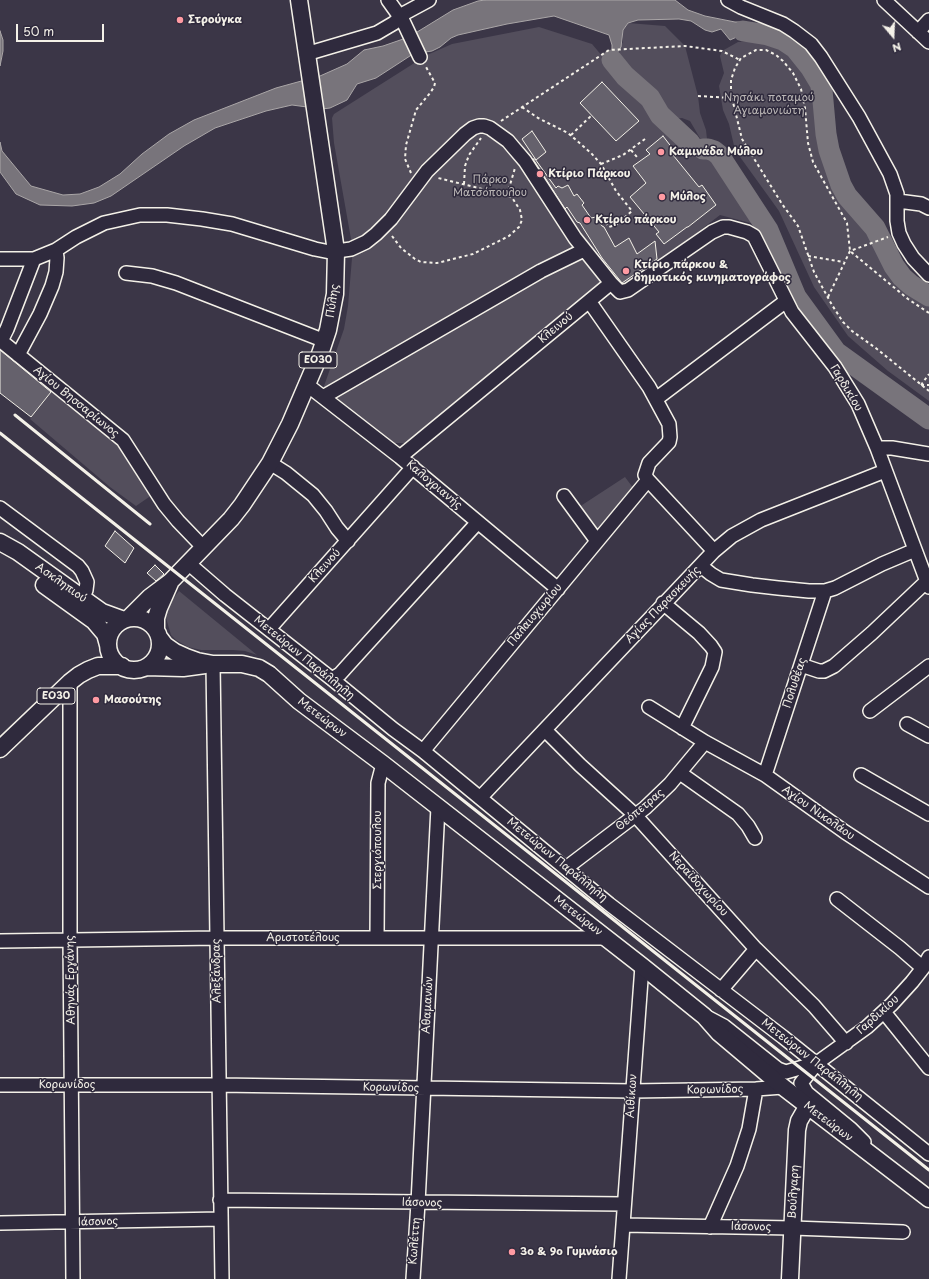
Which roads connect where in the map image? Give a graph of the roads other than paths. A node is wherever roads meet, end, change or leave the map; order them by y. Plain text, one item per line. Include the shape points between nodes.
1 (299, 0) edge
2 (388, 0) edge
3 (429, 0) edge
4 (728, 0) edge
5 (884, 0) edge
6 (401, 19) junction
7 (929, 20) edge
8 (918, 32) junction
9 (929, 42) edge
10 (306, 57) junction
11 (420, 57) road end
12 (898, 201) junction
13 (929, 208) edge
14 (56, 250) junction
15 (584, 250) junction
16 (336, 251) junction
17 (0, 259) edge
18 (34, 260) junction
19 (126, 272) dead end
20 (929, 275) edge
21 (610, 283) junction
22 (589, 301) junction
23 (786, 301) junction
24 (0, 341) edge
25 (325, 341) junction
26 (18, 355) junction
27 (306, 384) junction
28 (323, 397) junction
29 (656, 399) junction
30 (876, 448) junction
31 (929, 454) edge
32 (400, 457) junction
33 (270, 463) junction
34 (413, 468) junction
35 (886, 471) junction
36 (648, 480) junction
37 (564, 496) dead end
38 (0, 508) edge
39 (478, 522) junction
40 (348, 541) junction
41 (597, 541) junction
42 (0, 542) edge
43 (203, 547) junction
44 (915, 550) junction
45 (714, 551) junction
46 (0, 554) edge
47 (188, 563) junction
48 (700, 566) junction
49 (170, 582) junction
50 (928, 584) edge
51 (558, 589) junction
52 (825, 591) junction
53 (82, 599) junction
54 (663, 603) junction
55 (127, 619) junction
56 (269, 629) junction
57 (157, 633) junction
58 (108, 645) junction
59 (213, 664) junction
60 (801, 665) junction
61 (122, 666) junction
62 (929, 666) edge
63 (146, 667) junction
64 (332, 679) junction
65 (70, 682) junction
66 (649, 707) dead end
67 (870, 711) dead end
68 (907, 724) dead end
69 (682, 728) junction
70 (545, 730) junction
71 (929, 736) edge
72 (705, 742) junction
73 (0, 748) edge
74 (423, 751) junction
75 (383, 764) junction
76 (680, 773) junction
77 (765, 775) junction
78 (861, 775) dead end
79 (480, 798) junction
80 (438, 807) junction
81 (929, 814) edge
82 (635, 815) junction
83 (755, 838) dead end
84 (566, 868) junction
85 (929, 887) edge
86 (837, 899) dead end
87 (216, 938) junction
88 (377, 938) junction
89 (432, 938) junction
90 (606, 938) junction
91 (70, 939) junction
92 (0, 941) edge
93 (756, 949) junction
94 (926, 963) edge
95 (642, 966) junction
96 (722, 990) junction
97 (884, 1012) junction
98 (704, 1016) junction
99 (846, 1043) junction
100 (817, 1063) junction
101 (929, 1068) edge
102 (0, 1085) edge
103 (219, 1085) junction
104 (72, 1086) junction
105 (783, 1087) junction
106 (424, 1088) junction
107 (756, 1089) junction
108 (633, 1091) junction
109 (807, 1107) junction
110 (929, 1154) edge
111 (877, 1160) junction
112 (929, 1199) edge
113 (220, 1200) junction
114 (418, 1203) junction
115 (624, 1204) junction
116 (221, 1219) junction
117 (73, 1223) junction
118 (0, 1224) edge
119 (623, 1226) junction
120 (710, 1227) junction
121 (793, 1228) junction
122 (903, 1232) dead end
123 (73, 1279) edge
124 (222, 1279) edge
125 (412, 1279) edge
126 (619, 1279) edge
127 (790, 1279) edge

1 - 10 main road, Πύλης / ΕΟ30
2 - 6 street
3 - 6 street via 408,10
4 - 12 street via 741,8 783,24 800,34 816,50 830,69 879,153 893,180
5 - 8 street
6 - 10 street via 378,33
6 - 11 street
7 - 8 street
8 - 9 street
10 - 16 main road, Πύλης / ΕΟ30
12 - 13 street
12 - 20 street via 899,233 912,258
14 - 16 street via 104,223 140,215 167,215 239,226 315,249
14 - 18 street
14 - 26 street via 56,272 52,286
15 - 16 street via 519,154 508,141 484,126 473,128 446,152 421,178 385,225 366,242 351,249
15 - 21 street
15 - 28 street via 541,271
16 - 25 main road, Πύλης / ΕΟ30 via 335,294
17 - 18 street
18 - 24 street
19 - 25 street via 176,283
21 - 22 street, Κλεινού
21 - 23 street, Γαρδικίου via 620,292 628,290 718,228 728,227 754,236
22 - 29 street
22 - 32 street, Κλεινού
23 - 29 street
23 - 30 street, Γαρδικίου via 797,320 847,386 861,410
24 - 26 street, Αγίου Βησσαρίωνος
25 - 27 main road, Πύλης / ΕΟ30
26 - 43 street, Αγίου Βησσαρίωνος via 124,440 164,504
27 - 28 street, Καλογριανής
27 - 33 main road, Πύλης / ΕΟ30 via 290,424
28 - 32 street, Καλογριανής
29 - 36 street via 669,424 670,437 664,448 649,463 645,475
30 - 31 street
30 - 35 street, Γαρδικίου
32 - 34 street, Καλογριανής
33 - 40 street via 313,495
33 - 43 main road, Πύλης / ΕΟ30 via 231,519
34 - 39 street, Καλογριανής
34 - 40 street, Κλεινού
35 - 44 street, Γαρδικίου
35 - 45 street, Αγίας Παρασκευής via 761,520 732,536
36 - 41 street, Παλαιοχωρίου
36 - 45 street
37 - 41 street
38 - 53 street via 78,566 86,582
39 - 51 street, Καλογριανής
39 - 64 street via 345,669
40 - 56 street, Κλεινού
41 - 51 street, Παλαιοχωρίου
42 - 53 main road, Ασκληπιού via 18,552
43 - 47 main road, Πύλης / ΕΟ30
44 - 50 street, Γαρδικίου
44 - 52 street
45 - 48 street, Αγίας Παρασκευής
46 - 58 main road, Ασκληπιού via 94,622 105,634
47 - 49 main road, ΕΟ30
47 - 56 street, Μετεώρων Παράλληλη
48 - 52 street via 721,580
48 - 54 street, Αγίας Παρασκευής
49 - 55 main road, ΕΟ30
49 - 57 main road, ΕΟ30 via 156,618
50 - 60 street via 834,666 819,671
51 - 74 street, Παλαιοχωρίου
52 - 60 street, Πολυθέας
53 - 55 main road, Ασκληπιού via 102,612
54 - 69 street via 699,633 715,652 712,667
54 - 70 street, Αγίας Παρασκευής
55 - 57 main road via 144,620 151,624
55 - 58 main road, ΕΟ30 via 112,630
56 - 64 street, Μετεώρων Παράλληλη
57 - 59 main road, Μετεώρων via 175,652
57 - 63 main road, ΕΟ30 via 160,646 158,654
58 - 61 main road via 112,657
59 - 63 main road, Μετεώρων via 183,668
59 - 75 main road, Μετεώρων via 242,664 264,671
59 - 87 street, Αλεξάνδρας
60 - 77 street, Πολυθέας
61 - 63 main road, ΕΟ30 via 134,669
61 - 65 main road, ΕΟ30 via 98,666
62 - 67 street
64 - 74 street, Μετεώρων Παράλληλη
65 - 73 main road, ΕΟ30
65 - 91 street, Αθηνάς Εργάνης
66 - 69 street, Αγίου Νικολάου
68 - 71 street
69 - 72 street, Αγίου Νικολάου
70 - 79 street, Αγίας Παρασκευής
70 - 82 street, Νεραϊδοχωρίου
72 - 76 street, Θεόπετρας
72 - 77 street, Αγίου Νικολάου
74 - 79 street, Μετεώρων Παράλληλη
75 - 80 main road, Μετεώρων
75 - 88 street, Στεργιόπουλου via 378,783
76 - 82 street, Θεόπετρας
76 - 83 street via 738,814
77 - 85 street, Αγίου Νικολάου
78 - 81 street
79 - 84 street, Μετεώρων Παράλληλη
80 - 89 street, Αθαμανών
80 - 90 main road, Μετεώρων
82 - 84 street, Θεόπετρας
82 - 93 street, Νεραϊδοχωρίου
84 - 96 street, Μετεώρων Παράλληλη
86 - 94 street via 900,948
87 - 88 street, Αριστοτέλους
87 - 91 street, Αριστοτέλους
87 - 103 street, Αλεξάνδρας
88 - 89 street, Αριστοτέλους
89 - 90 street, Αριστοτέλους
89 - 106 street, Αθαμανών
90 - 95 main road, Μετεώρων
91 - 92 street, Αριστοτέλους
91 - 104 street, Αθηνάς Εργάνης
93 - 96 street
93 - 99 street, Νεραϊδοχωρίου via 814,1006
94 - 97 street, Γαρδικίου
95 - 98 main road, Μετεώρων
95 - 108 street, Αιθίκων
96 - 100 street, Μετεώρων Παράλληλη
97 - 99 street, Γαρδικίου
97 - 101 street
98 - 100 street via 724,1026 778,1069 786,1072
98 - 105 main road, Μετεώρων via 719,1033
99 - 100 street, Γαρδικίου
100 - 110 street, Μετεώρων Παράλληλη
100 - 111 street via 801,1084 861,1138
102 - 104 street, Κορωνίδος
103 - 104 street, Κορωνίδος
103 - 106 street, Κορωνίδος
103 - 113 street, Αλεξάνδρας
104 - 117 street, Αθηνάς Εργάνης
105 - 107 street, Κορωνίδος
105 - 109 main road, Μετεώρων
106 - 108 street, Κορωνίδος
106 - 114 street, Αθαμανών
107 - 108 street, Κορωνίδος
107 - 120 street via 749,1128 737,1166
108 - 115 street, Αιθίκων
109 - 111 main road, Μετεώρων
109 - 121 main road, Βούλγαρη via 797,1130
111 - 112 main road, Μετεώρων
113 - 114 street, Ιάσονος
113 - 116 street, Αλεξάνδρας
114 - 115 street, Ιάσονος
114 - 125 street, Κωλέττη
115 - 119 street, Αιθίκων
116 - 117 street, Ιάσονος
116 - 124 street, Αλεξάνδρας
117 - 118 street, Ιάσονος
117 - 123 street, Αθηνάς Εργάνης
119 - 120 street, Ιάσονος
119 - 126 street, Αιθίκων
120 - 121 street, Ιάσονος
121 - 122 street, Ιάσονος
121 - 127 main road, Βούλγαρη

